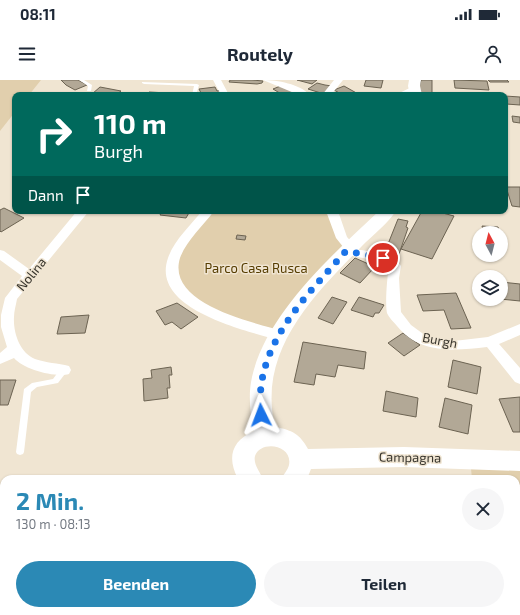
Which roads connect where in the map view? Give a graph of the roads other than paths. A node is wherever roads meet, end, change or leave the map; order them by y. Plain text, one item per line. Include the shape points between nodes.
1 (81, 80) edge
2 (217, 80) edge
3 (267, 80) edge
4 (339, 80) edge
5 (144, 84) dead end
6 (89, 90) dead end
7 (195, 92) edge
8 (223, 92) edge
9 (300, 92) edge
10 (329, 92) edge
11 (81, 214) edge
12 (206, 214) edge
13 (333, 214) edge
14 (385, 214) edge
15 (348, 249) junction
16 (0, 254) edge
17 (29, 275) junction
18 (520, 329) edge
19 (278, 335) junction
20 (490, 342) junction
21 (14, 347) junction
22 (0, 359) edge
23 (64, 370) joint
24 (520, 378) edge
25 (266, 436) junction
26 (20, 452) dead end
27 (520, 461) edge
28 (297, 469) edge
29 (248, 475) edge

1 - 6 lane via 90,86
2 - 8 street
3 - 9 street
4 - 10 street
5 - 7 lane via 197,84
11 - 17 street, Nolina
12 - 19 street via 174,259 171,270 176,288 201,307
13 - 15 street
14 - 15 street
15 - 19 street via 297,308
15 - 20 street, Burgh via 383,258 395,266 394,313 406,328 422,340 454,346
16 - 17 street
17 - 21 street, Nolina via 11,298 8,317
18 - 20 street, Burgh
19 - 25 street via 265,364 261,383 260,404
20 - 24 street
21 - 22 street via 8,355
21 - 23 street via 21,358 37,365
23 - 26 lane via 55,381 35,385 27,391
25 - 28 street via 289,441 299,452
25 - 29 street via 250,444 245,450 242,458
27 - 28 street, Campagna via 404,457

